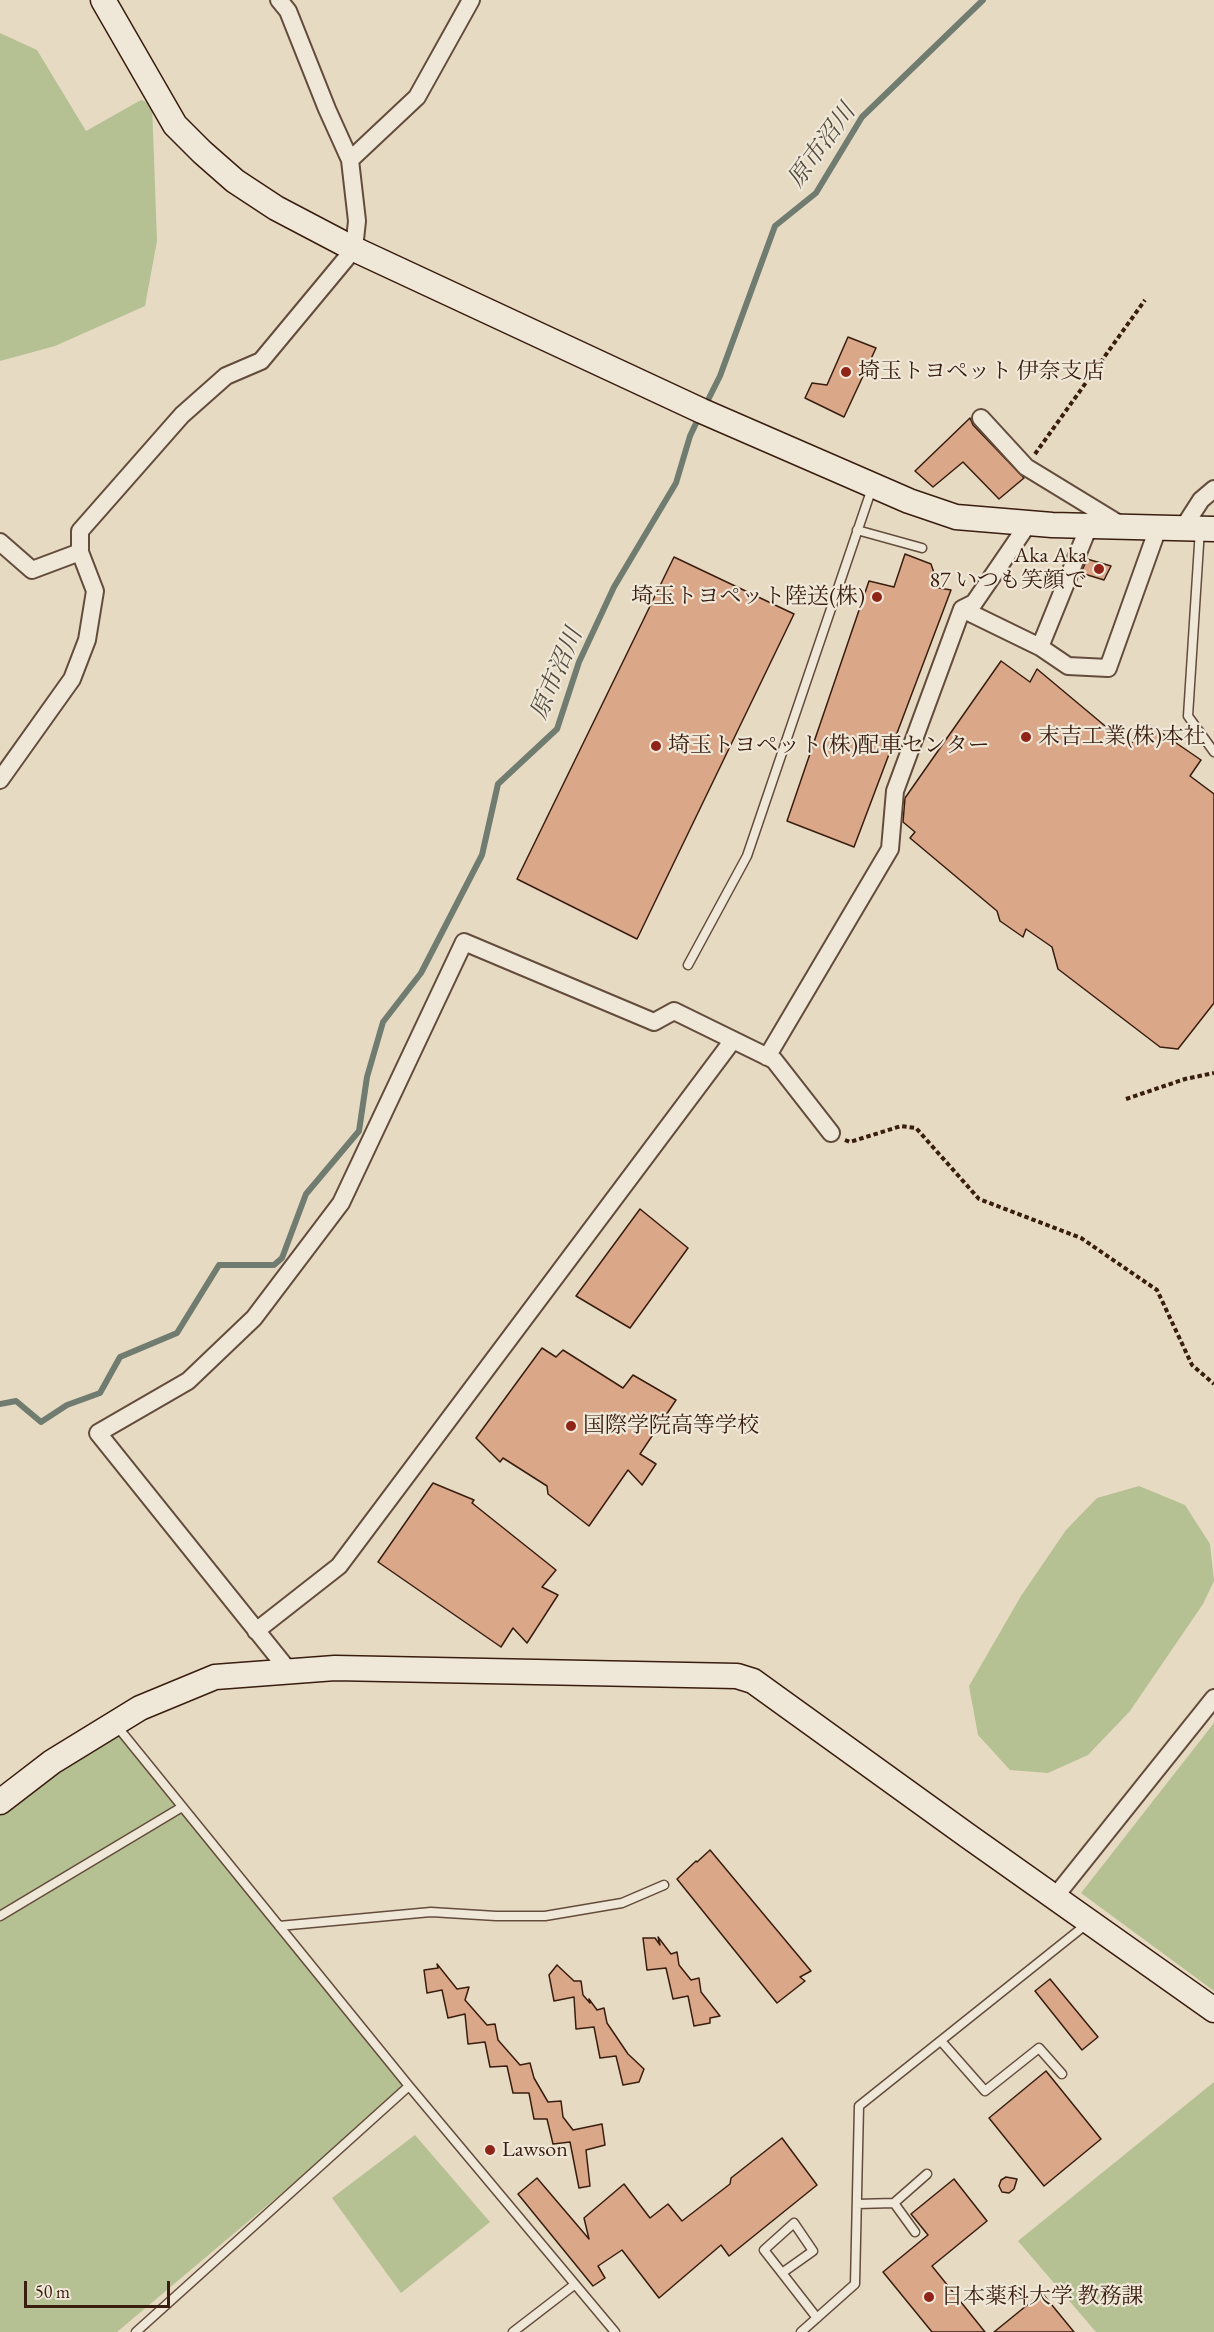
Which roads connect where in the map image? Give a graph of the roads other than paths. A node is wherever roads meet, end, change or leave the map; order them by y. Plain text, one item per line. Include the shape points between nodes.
1 (103, 0) edge
2 (279, 0) edge
3 (471, 0) edge
4 (350, 160) junction
5 (354, 249) junction
6 (981, 418) dead end
7 (873, 485) junction
8 (1214, 489) edge
9 (1028, 524) junction
10 (1089, 526) junction
11 (1124, 527) junction
12 (1158, 528) junction
13 (1199, 529) edge
14 (857, 530) junction
15 (0, 542) edge
16 (922, 548) dead end
17 (80, 552) junction
18 (962, 609) junction
19 (1040, 647) junction
20 (1214, 752) edge
21 (0, 780) edge
22 (688, 965) dead end
23 (733, 1040) junction
24 (767, 1057) junction
25 (831, 1133) road end
26 (256, 1630) junction
27 (289, 1671) junction
28 (1214, 1698) edge
29 (115, 1723) junction
30 (0, 1802) edge
31 (182, 1807) junction
32 (664, 1885) dead end
33 (1054, 1898) junction
34 (0, 1916) edge
35 (1089, 1922) junction
36 (279, 1926) junction
37 (1214, 2010) edge
38 (941, 2041) junction
39 (1062, 2074) dead end
40 (409, 2086) junction
41 (927, 2174) dead end
42 (894, 2203) junction
43 (857, 2204) junction
44 (915, 2232) dead end
45 (782, 2273) junction
46 (574, 2285) junction
47 (817, 2318) junction
48 (135, 2332) edge
49 (513, 2332) edge
50 (615, 2332) edge
51 (801, 2332) edge

1 - 5 street via 175,125 202,152 268,203
2 - 4 street via 288,11
3 - 4 street via 417,98
4 - 5 street via 357,221
5 - 7 street via 708,414
5 - 17 street via 261,361 226,376 182,415 80,531
6 - 11 street via 1026,467
7 - 9 street via 956,517
7 - 14 lane
8 - 13 street via 1201,500
9 - 10 street
9 - 18 street via 974,603
10 - 11 street
10 - 19 street
11 - 12 street
12 - 13 street
12 - 19 street via 1108,668 1068,666
13 - 20 lane via 1188,716
14 - 16 lane
14 - 22 lane via 747,856
15 - 17 street via 32,570
17 - 21 street via 94,591 87,640 72,679
18 - 19 street
18 - 24 street via 896,791 890,849
23 - 24 street
23 - 26 street via 339,1566
23 - 26 street via 674,1011 654,1022 464,942 341,1203 254,1318 213,1358 188,1381 98,1433
24 - 25 street via 774,1060
26 - 27 street
27 - 29 street via 215,1677 140,1708
27 - 33 street via 335,1668 737,1676 753,1681
28 - 33 street
29 - 30 street via 51,1762
29 - 31 lane
31 - 34 lane
31 - 36 lane
32 - 36 lane via 622,1903 545,1916 431,1912
33 - 35 street
35 - 37 street
35 - 38 lane
36 - 40 lane
38 - 39 lane via 985,2091 1039,2048
38 - 43 lane via 859,2106
40 - 46 lane
40 - 48 lane
41 - 42 lane
42 - 43 lane
42 - 44 lane
43 - 47 lane via 855,2284
45 - 45 lane via 764,2250 794,2223 813,2250
45 - 47 lane
46 - 49 lane
46 - 50 lane
47 - 51 lane

